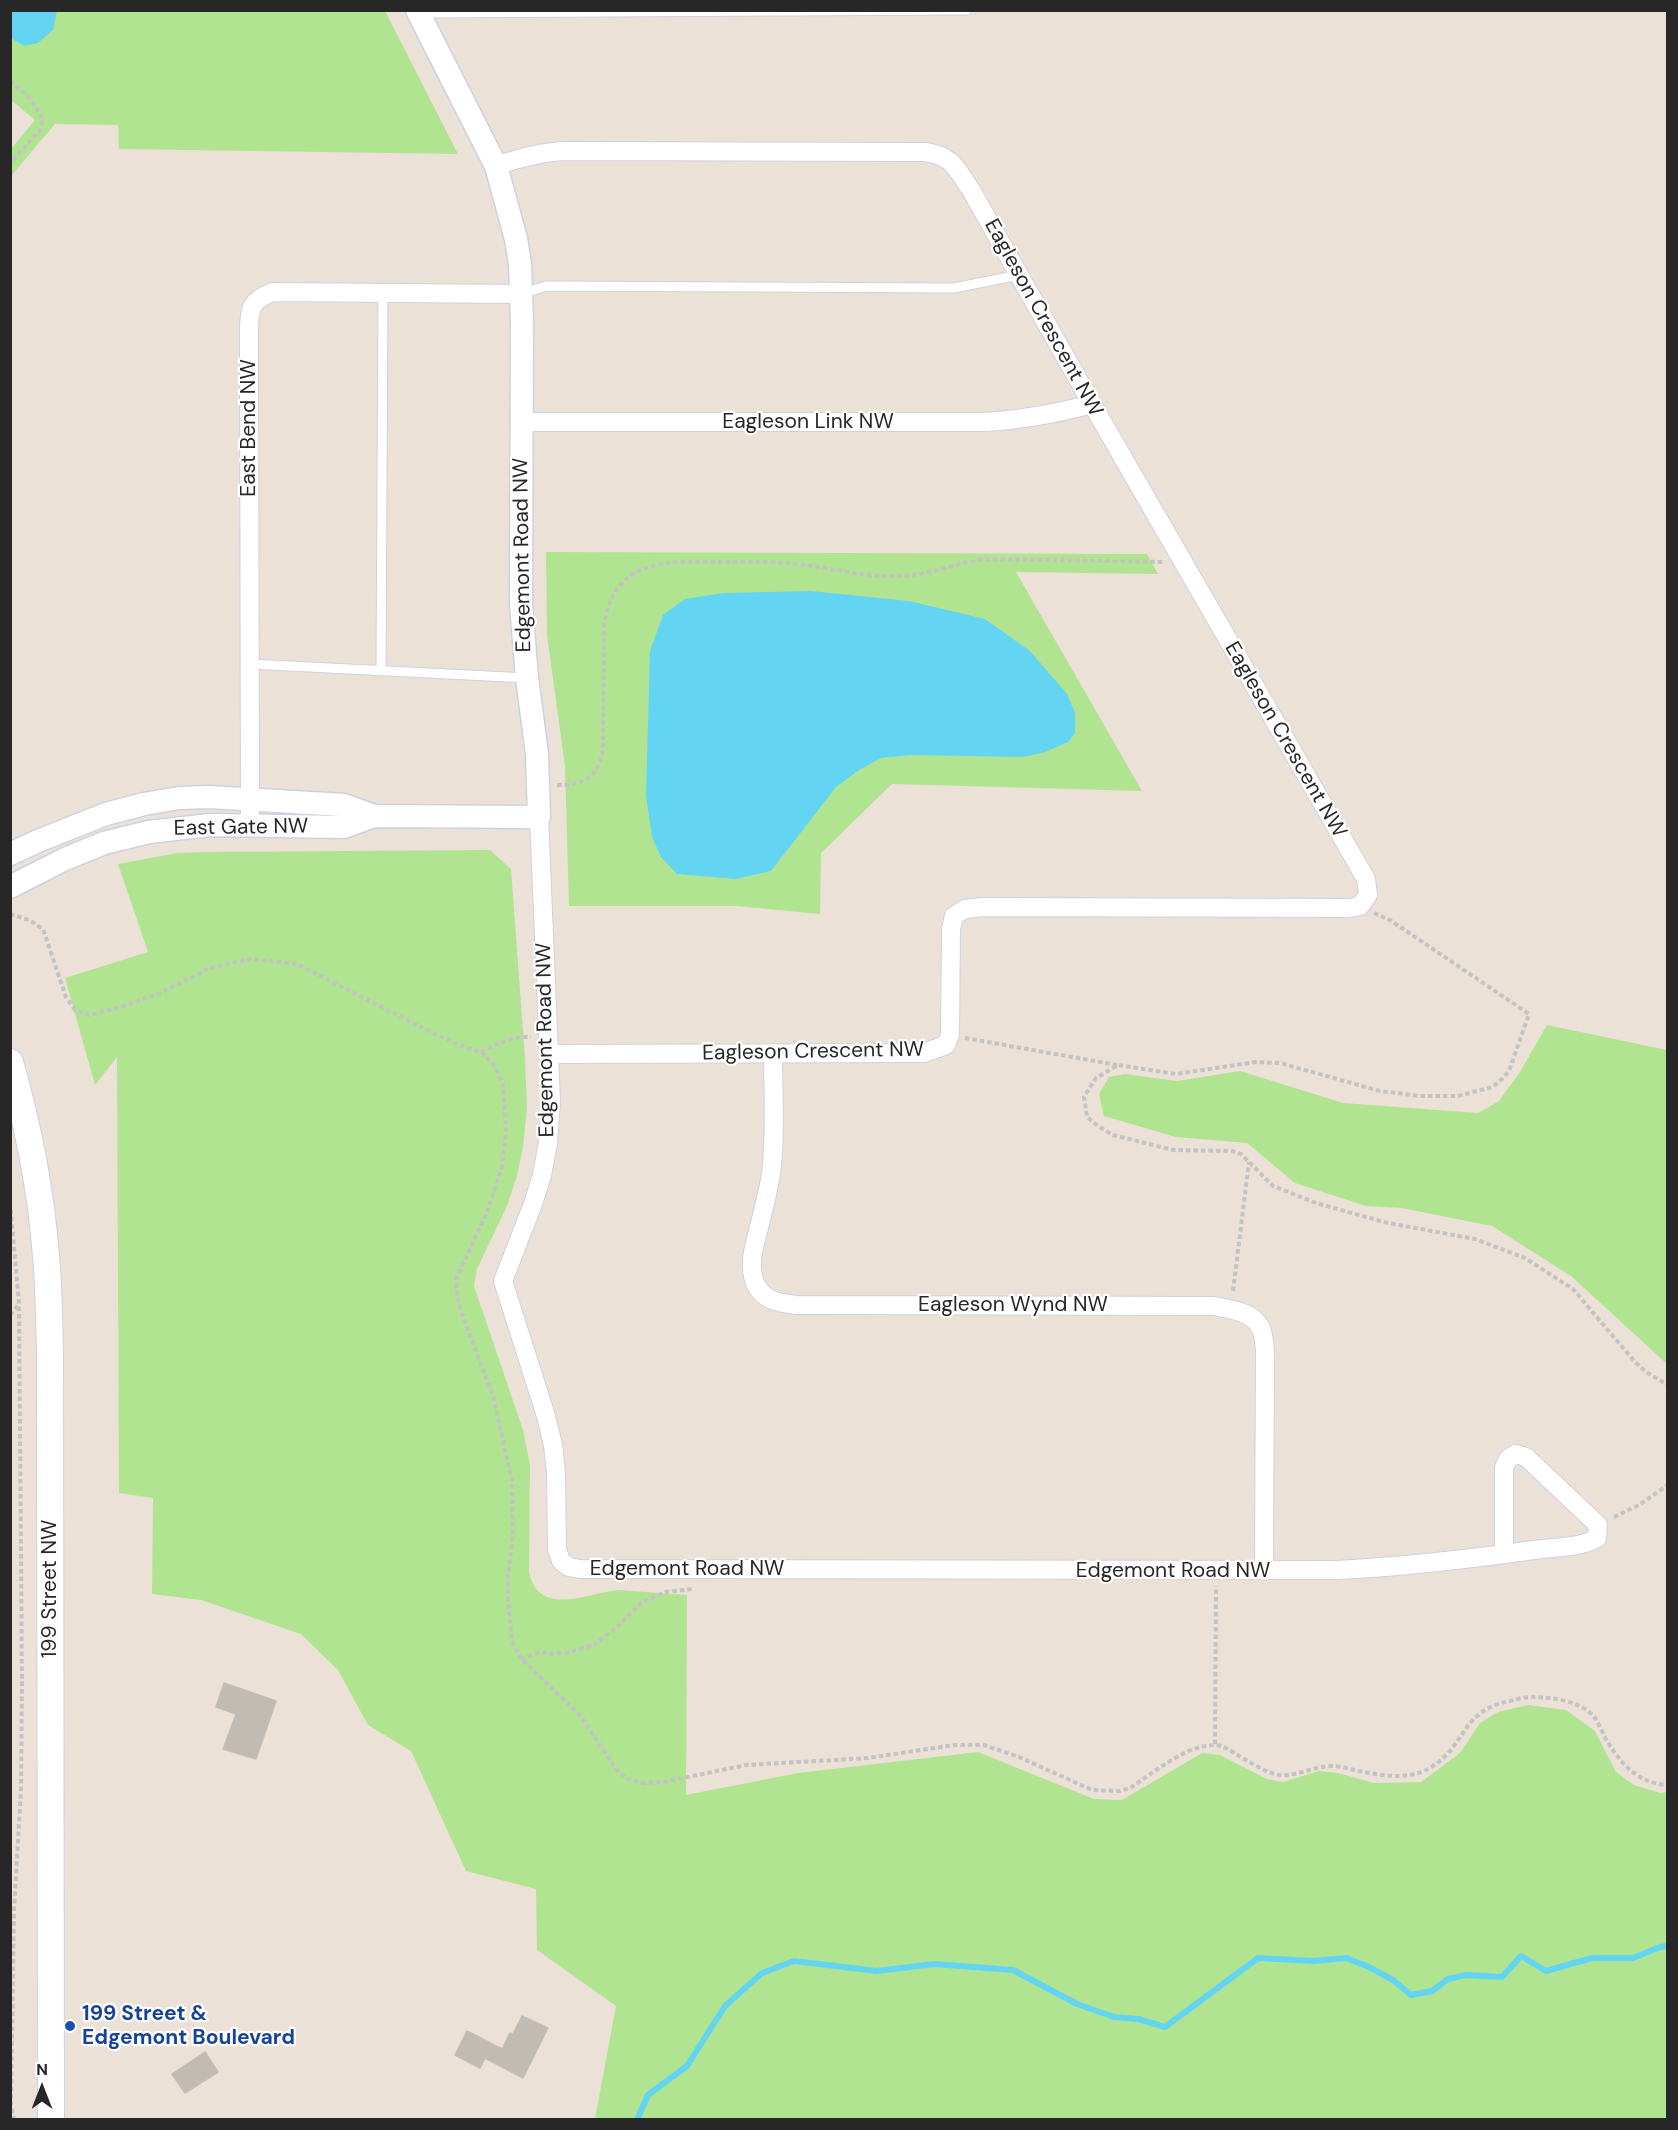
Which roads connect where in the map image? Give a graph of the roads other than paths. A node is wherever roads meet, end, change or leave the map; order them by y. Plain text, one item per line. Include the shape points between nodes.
1 (967, 10) edge
2 (418, 12) edge
3 (496, 166) junction
4 (1019, 275) junction
5 (383, 293) junction
6 (521, 294) junction
7 (1092, 404) junction
8 (522, 422) junction
9 (250, 664) junction
10 (381, 671) junction
11 (526, 678) junction
12 (250, 799) junction
13 (374, 816) junction
14 (539, 817) junction
15 (250, 826) junction
16 (10, 854) edge
17 (10, 887) edge
18 (548, 1046) junction
19 (773, 1053) junction
20 (10, 1062) edge
21 (1504, 1554) junction
22 (1264, 1571) junction
23 (51, 2120) edge

1 - 2 lane
2 - 3 street, Edgemont Road NW
3 - 4 street, Eagleson Crescent NW via 526,155 565,151 940,154 952,160
3 - 6 street, Edgemont Road NW via 516,239
4 - 6 lane via 954,288 546,285
4 - 7 street, Eagleson Crescent NW
5 - 6 street, East Bend NW
5 - 9 street, East Bend NW via 273,292 260,296 249,315
5 - 10 lane
6 - 8 street, Edgemont Road NW
7 - 8 street, Eagleson Link NW via 1021,420 984,422
7 - 19 street, Eagleson Crescent NW via 1366,879 1368,895 1360,906 1349,908 965,909 954,916 951,929 950,1035 946,1045 924,1053
8 - 11 street, Edgemont Road NW via 520,604
9 - 10 lane
9 - 12 street, East Bend NW
10 - 11 lane
11 - 14 street, Edgemont Road NW via 535,736
12 - 13 street, East Gate NW via 344,806
12 - 15 street, East Bend NW
12 - 16 street, East Gate NW via 179,798 144,804 95,818
13 - 14 street, East Gate NW
13 - 15 street, East Gate NW via 344,827
14 - 18 street, Edgemont Road NW
15 - 17 street, East Gate NW via 210,825 149,832 104,843
18 - 19 street, Eagleson Crescent NW
18 - 22 street, Edgemont Road NW via 549,1132 542,1175 503,1281 553,1445 561,1562 580,1569
19 - 22 street, Eagleson Wynd NW via 771,1174 751,1268 762,1295 777,1303 797,1305 1202,1306 1233,1309 1252,1318 1262,1331 1266,1350
20 - 23 main road, 199 Street NW via 39,1199 50,1352
21 - 21 street, Edgemont Road NW via 1587,1543 1597,1538 1598,1525 1526,1457 1516,1454 1504,1468
21 - 22 street, Edgemont Road NW via 1399,1567

